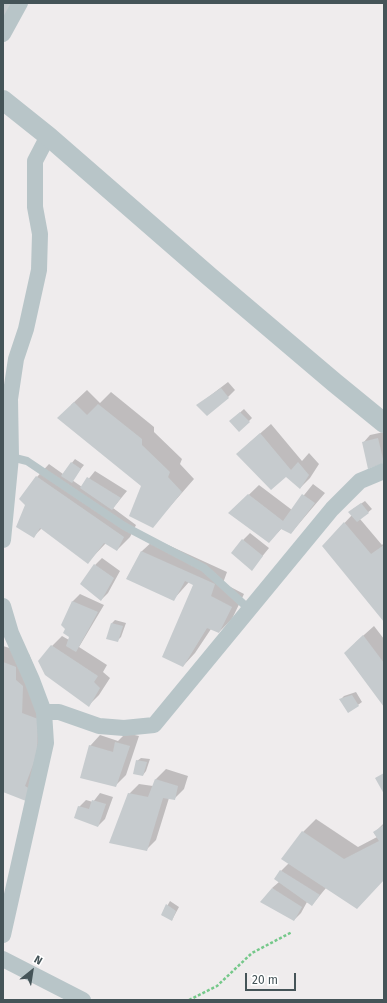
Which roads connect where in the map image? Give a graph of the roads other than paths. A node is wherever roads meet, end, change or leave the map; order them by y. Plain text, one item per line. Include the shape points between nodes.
1 (20, 3) edge
2 (3, 34) edge
3 (3, 100) edge
4 (48, 136) junction
5 (384, 423) edge
6 (11, 456) junction
7 (384, 471) edge
8 (3, 540) edge
9 (3, 606) edge
10 (249, 609) junction
11 (44, 712) junction
12 (3, 935) edge
13 (3, 959) edge
14 (84, 1000) edge

1 - 2 street
3 - 4 street
4 - 5 street via 335,384
4 - 6 street via 35,161 35,207 40,234 39,270 26,329 16,359 10,399
6 - 8 street
6 - 10 lane via 27,461 124,526 204,568
7 - 10 street via 360,481 332,509
9 - 11 street via 11,633
10 - 11 street via 154,725 124,728 99,726 59,712
11 - 12 street via 46,743
13 - 14 street

